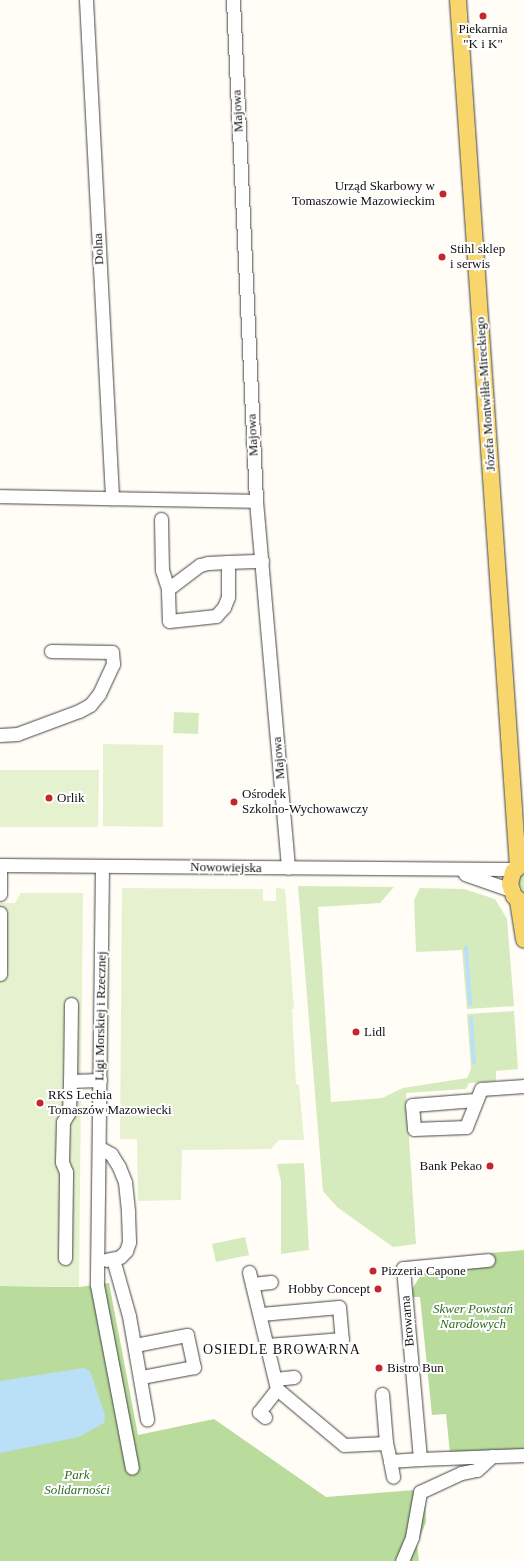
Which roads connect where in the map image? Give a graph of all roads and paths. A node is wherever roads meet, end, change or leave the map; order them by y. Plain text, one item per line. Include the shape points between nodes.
1 (86, 0) edge
2 (233, 0) edge
3 (458, 0) edge
4 (0, 496) edge
5 (112, 498) junction
6 (256, 501) junction
7 (161, 519) dead end
8 (262, 561) junction
9 (228, 562) junction
10 (168, 589) junction
11 (51, 651) dead end
12 (0, 735) edge
13 (513, 788) junction
14 (524, 831) edge
15 (0, 866) edge
16 (102, 866) junction
17 (519, 866) edge
18 (288, 868) junction
19 (452, 870) junction
20 (0, 894) edge
21 (518, 899) edge
22 (0, 913) edge
23 (524, 940) edge
24 (0, 974) edge
25 (71, 1004) dead end
26 (70, 1080) junction
27 (100, 1080) junction
28 (524, 1086) edge
29 (475, 1100) junction
30 (100, 1148) junction
31 (64, 1258) dead end
32 (113, 1259) junction
33 (98, 1260) junction
34 (488, 1260) dead end
35 (271, 1282) dead end
36 (261, 1314) junction
37 (135, 1345) junction
38 (267, 1345) junction
39 (141, 1377) junction
40 (294, 1377) dead end
41 (276, 1384) junction
42 (382, 1394) dead end
43 (148, 1411) dead end
44 (265, 1417) dead end
45 (386, 1443) junction
46 (524, 1455) edge
47 (492, 1456) junction
48 (420, 1459) junction
49 (390, 1461) junction
50 (132, 1468) dead end
51 (393, 1477) dead end
52 (403, 1561) edge

1 - 5 street, Dolna
2 - 6 street, Majowa
3 - 13 main road, Józefa Montwiłła-Mireckiego
4 - 5 street
5 - 6 street
6 - 8 street, Majowa
7 - 10 street via 162,570
8 - 9 street
8 - 18 street, Majowa
9 - 10 street via 200,565
9 - 10 street via 228,597 224,608 216,616 169,621
11 - 12 street via 112,652 113,664 99,694 90,705 17,734
13 - 14 main road, Józefa Montwiłła-Mireckiego
13 - 17 main road, Józefa Montwiłła-Mireckiego
15 - 16 street, Nowowiejska
15 - 20 street
16 - 18 street, Nowowiejska
16 - 27 street, Ligi Morskiej i Rzecznej
17 - 19 street, Nowowiejska
17 - 21 main road, Józefa Montwiłła-Mireckiego via 510,877
18 - 19 street, Nowowiejska
19 - 21 street, Nowowiejska
21 - 23 main road, Józefa Montwiłła-Mireckiego
22 - 24 street
25 - 26 street
26 - 27 street
26 - 31 street via 69,1112 62,1122 62,1162 66,1172
27 - 30 street, Ligi Morskiej i Rzecznej
28 - 29 street via 481,1089
29 - 29 street via 412,1105 414,1129 466,1127
30 - 32 street via 116,1160 125,1182 127,1199 129,1242 120,1257
30 - 33 street, Ligi Morskiej i Rzecznej
32 - 33 street
32 - 37 street
33 - 50 street, Ligi Morskiej i Rzecznej via 97,1285
34 - 48 street, Browarna via 403,1268
35 - 36 street via 251,1278
36 - 38 street
36 - 38 street via 339,1307 342,1339
37 - 39 street
37 - 39 street via 187,1335 194,1367
38 - 41 street
39 - 43 street
40 - 41 street
41 - 44 street via 259,1412
41 - 45 street via 344,1445
42 - 45 street
45 - 49 street
46 - 47 street
47 - 48 street
47 - 52 street via 477,1470 461,1473 420,1492 412,1537
48 - 49 street
49 - 51 street

